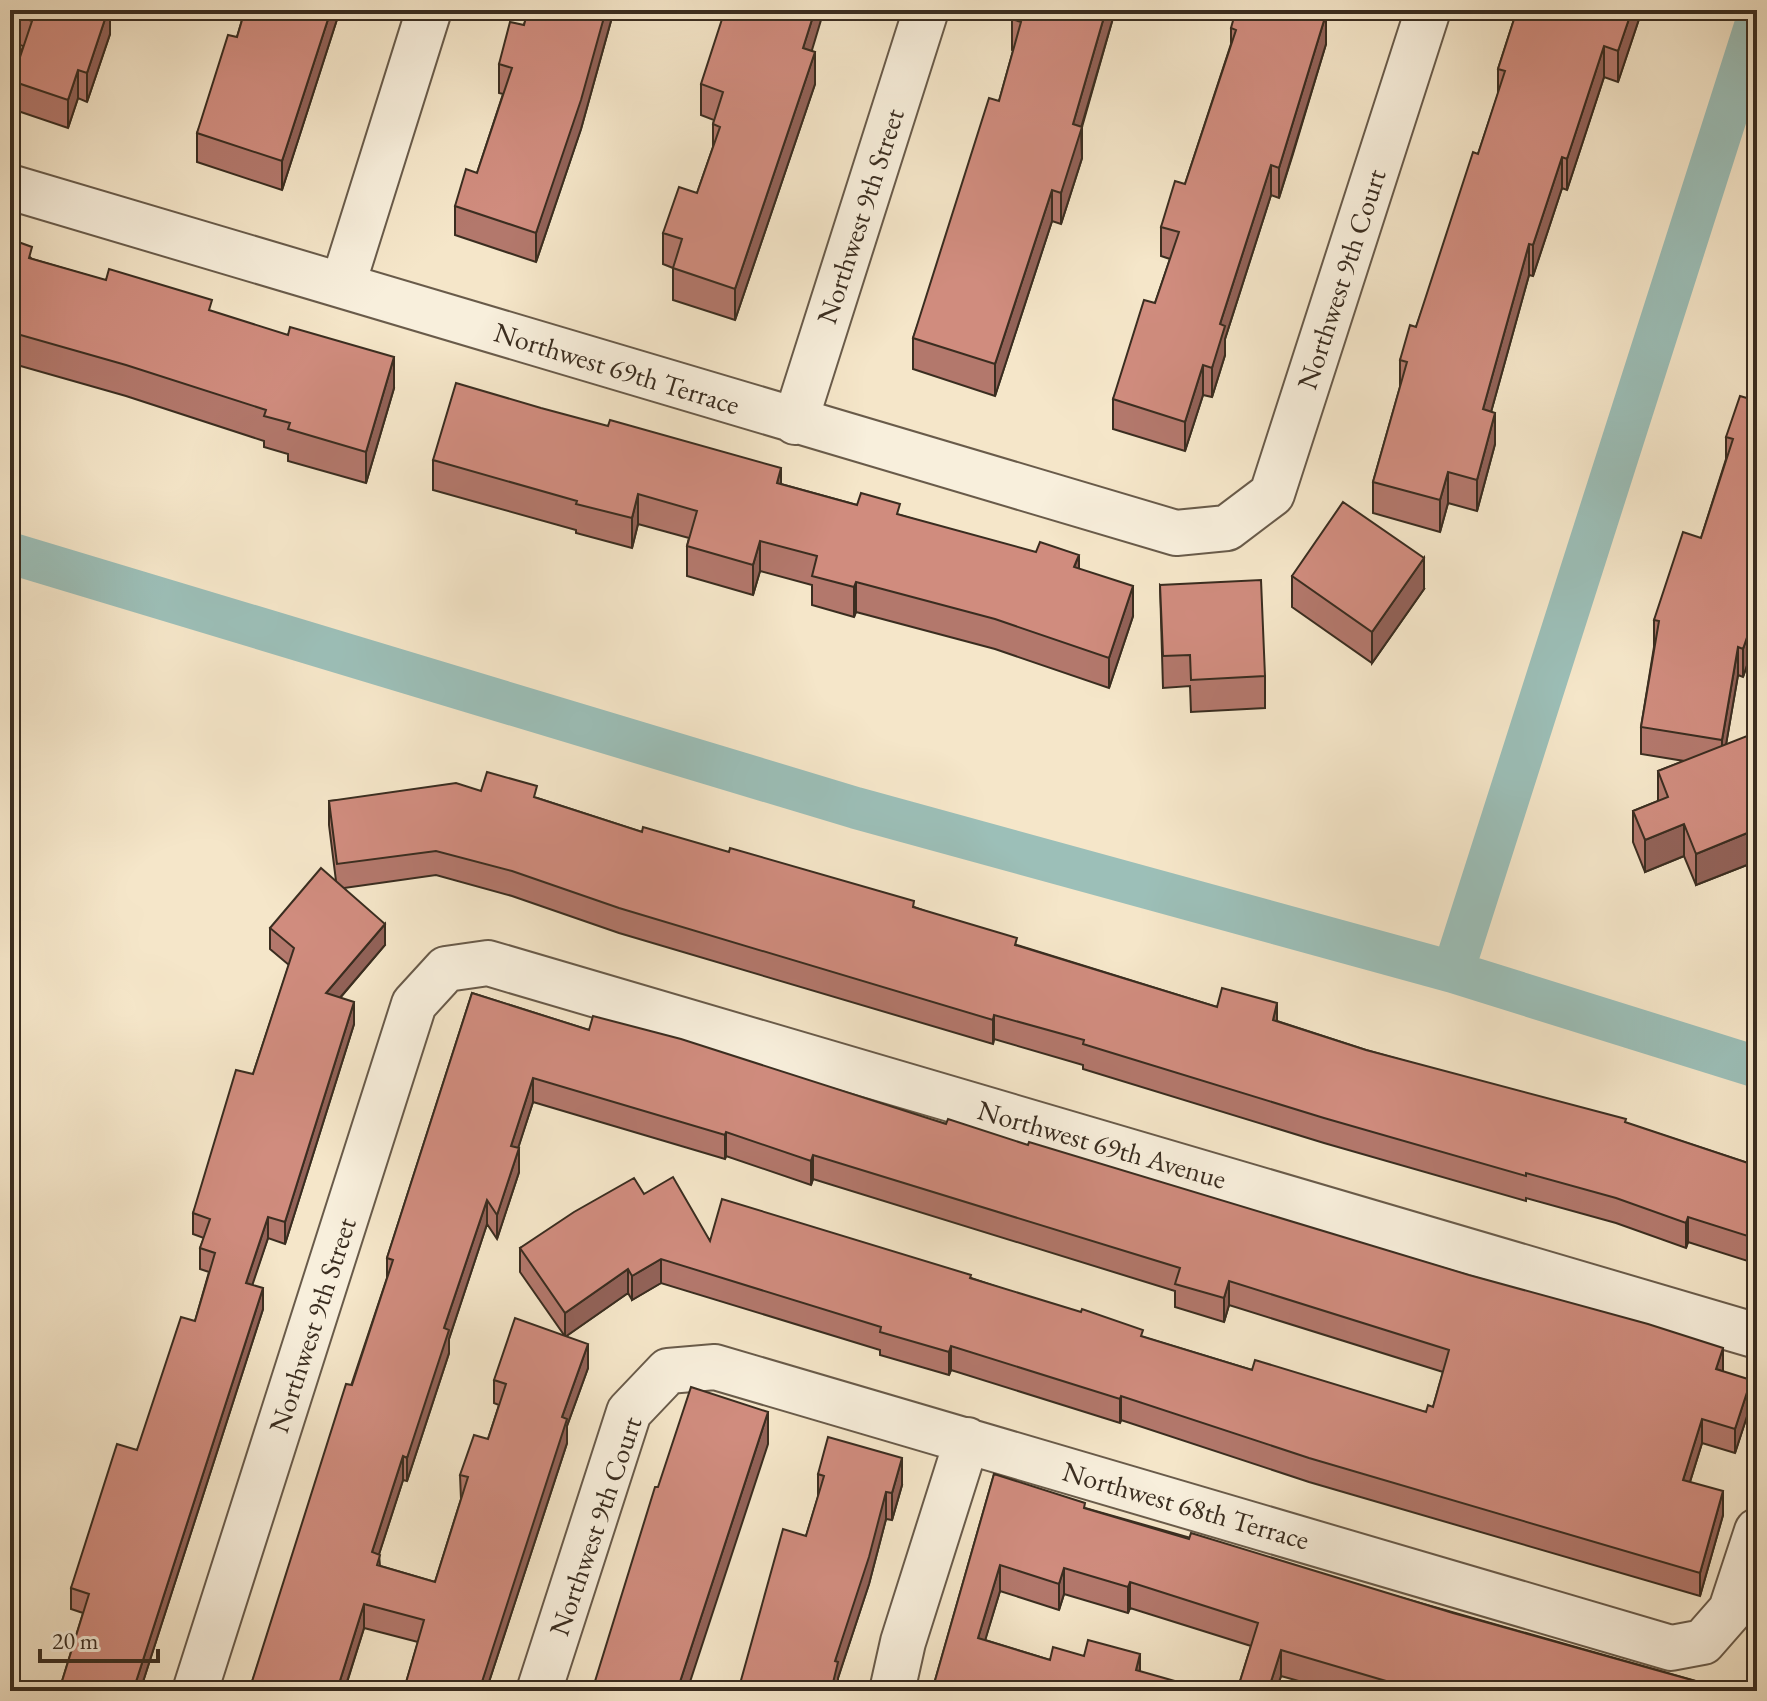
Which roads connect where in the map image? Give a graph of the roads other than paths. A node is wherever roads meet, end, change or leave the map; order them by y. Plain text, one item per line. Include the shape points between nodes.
1 (429, 10) edge
2 (926, 10) edge
3 (1428, 10) edge
4 (10, 187) edge
5 (343, 284) junction
6 (795, 422) junction
7 (1227, 528) joint
8 (446, 969) joint
9 (1757, 1336) edge
10 (668, 1371) joint
11 (967, 1440) junction
12 (1757, 1531) edge
13 (195, 1691) edge
14 (539, 1691) edge
15 (892, 1691) edge

1 - 5 street
2 - 6 street, Northwest 9th Street
3 - 7 street, Northwest 9th Court via 1272,494
4 - 5 street, Northwest 69th Terrace
5 - 6 street, Northwest 69th Terrace
6 - 7 street, Northwest 69th Terrace via 1176,533
8 - 9 street, Northwest 69th Avenue via 488,963
8 - 13 street, Northwest 9th Street via 414,1004
10 - 11 street, Northwest 68th Terrace via 715,1367
10 - 14 street, Northwest 9th Court via 629,1412
11 - 12 street, Northwest 68th Terrace via 1671,1648 1703,1642 1731,1610
11 - 15 street

